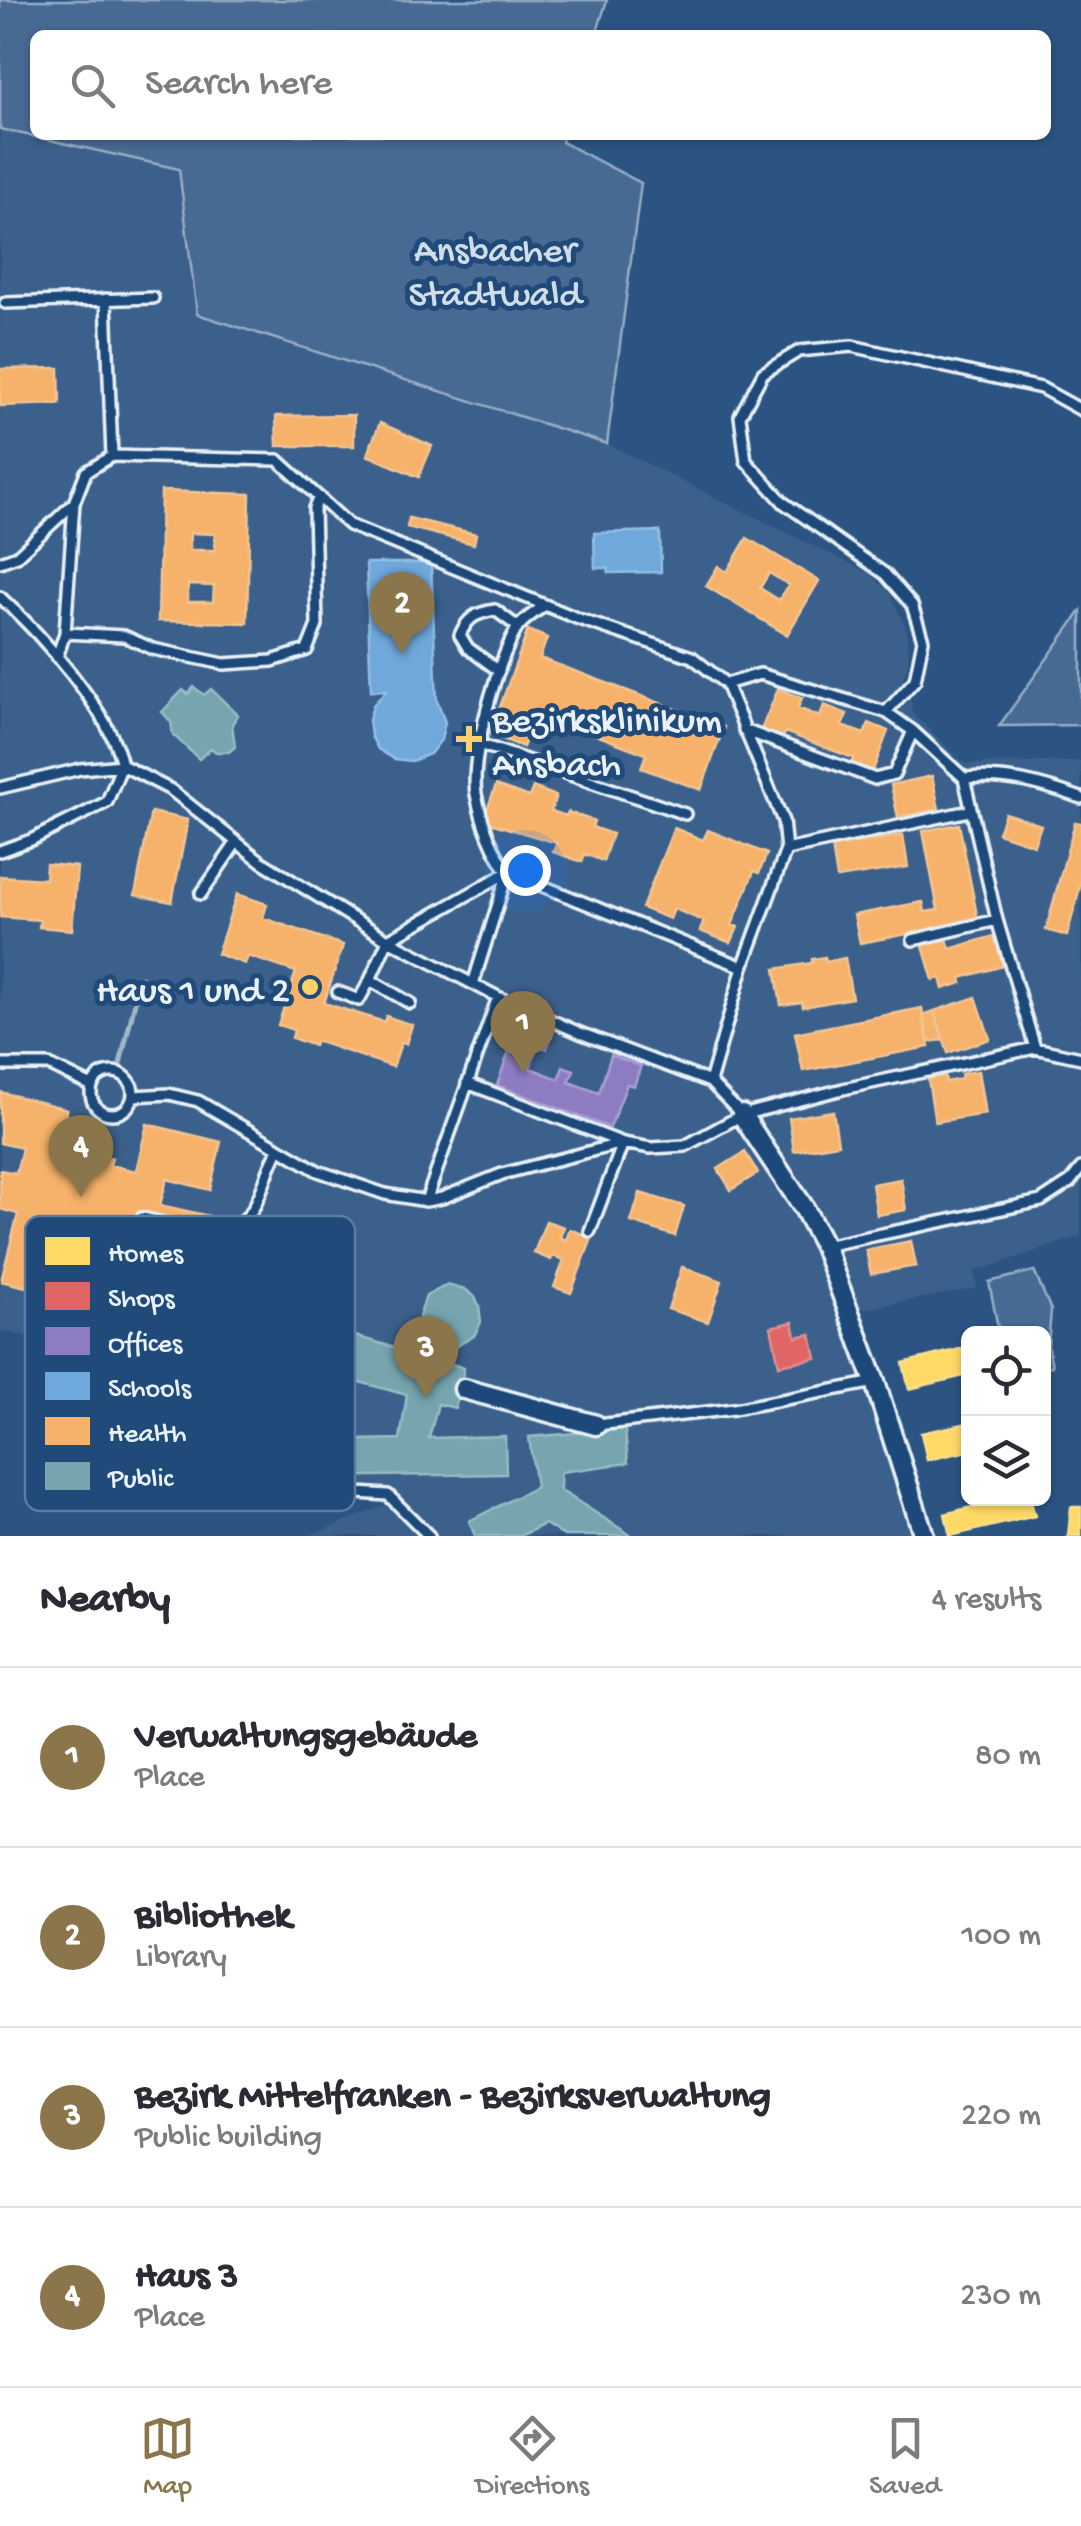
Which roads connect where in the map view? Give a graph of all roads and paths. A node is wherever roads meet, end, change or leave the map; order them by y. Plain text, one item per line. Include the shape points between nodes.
1 (153, 298) dead end
2 (106, 300) junction
3 (6, 303) dead end
4 (1081, 410) edge
5 (112, 456) junction
6 (319, 497) junction
7 (74, 503) junction
8 (0, 562) edge
9 (0, 597) edge
10 (545, 605) junction
11 (518, 627) junction
12 (66, 633) junction
13 (57, 657) junction
14 (499, 671) junction
15 (726, 684) junction
16 (886, 712) junction
17 (744, 730) junction
18 (913, 730) junction
19 (479, 744) junction
20 (122, 765) junction
21 (964, 778) junction
22 (0, 788) edge
23 (1081, 798) edge
24 (970, 811) junction
25 (684, 814) dead end
26 (236, 843) junction
27 (786, 850) junction
28 (0, 851) edge
29 (508, 872) junction
30 (200, 894) dead end
31 (997, 920) junction
32 (388, 940) junction
33 (914, 940) dead end
34 (743, 968) junction
35 (370, 980) junction
36 (473, 984) junction
37 (338, 992) dead end
38 (498, 997) junction
39 (410, 1003) dead end
40 (1035, 1048) junction
41 (1081, 1058) edge
42 (0, 1065) edge
43 (710, 1082) junction
44 (467, 1083) junction
45 (92, 1086) junction
46 (133, 1096) junction
47 (742, 1115) junction
48 (623, 1143) junction
49 (278, 1150) junction
50 (1081, 1168) edge
51 (426, 1201) junction
52 (244, 1216) edge
53 (590, 1230) dead end
54 (824, 1246) junction
55 (876, 1382) junction
56 (464, 1390) dead end
57 (596, 1425) joint
58 (355, 1493) edge
59 (429, 1536) edge
60 (924, 1536) edge

1 - 2 lane
2 - 3 lane
2 - 5 lane
4 - 16 lane via 1041,388 852,346 799,351 763,373 740,416 746,461 784,502 885,574 912,605 923,640 915,680
5 - 6 lane via 278,460
5 - 7 lane via 86,472
6 - 10 lane via 348,525
6 - 12 lane via 316,624 307,650 272,661 224,664 124,636
7 - 8 lane via 17,556
7 - 12 lane
9 - 13 lane
10 - 11 lane
10 - 15 lane via 692,657
11 - 14 lane
11 - 14 lane via 495,610 476,613 460,636
12 - 13 lane
13 - 20 lane via 118,744
14 - 19 lane
15 - 16 lane via 760,674
15 - 17 lane
16 - 18 lane
17 - 18 lane via 875,779 894,774
17 - 27 lane via 783,821
18 - 21 lane
19 - 25 lane
19 - 29 lane via 476,790 490,846
20 - 22 lane
20 - 26 lane via 171,790
20 - 28 lane via 108,802
21 - 23 lane via 1037,782
21 - 24 lane
24 - 27 lane
24 - 31 lane
26 - 30 lane
26 - 32 lane
27 - 34 lane
29 - 32 lane
29 - 34 lane
29 - 36 lane
31 - 33 lane
31 - 40 lane
32 - 35 lane
32 - 36 lane
34 - 43 lane
35 - 37 lane via 359,1000
35 - 39 lane
36 - 38 lane
38 - 43 lane
38 - 44 lane
40 - 41 lane
40 - 47 lane
42 - 45 lane via 49,1065
43 - 47 lane
44 - 48 lane
44 - 51 lane
45 - 46 lane via 114,1072 130,1082
45 - 46 lane via 93,1104 108,1114 124,1110
46 - 49 lane via 169,1094 198,1102
47 - 48 lane via 685,1146
47 - 54 street
48 - 51 lane
48 - 53 lane
49 - 51 lane via 352,1183
49 - 52 lane
50 - 54 lane via 1041,1200
54 - 55 street
55 - 57 lane via 734,1409
55 - 60 street
56 - 57 street
58 - 59 lane via 388,1495

